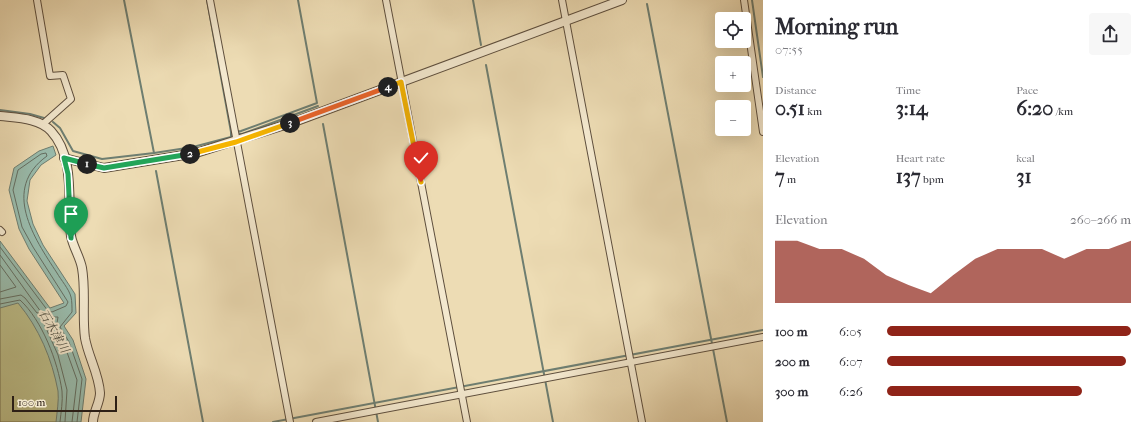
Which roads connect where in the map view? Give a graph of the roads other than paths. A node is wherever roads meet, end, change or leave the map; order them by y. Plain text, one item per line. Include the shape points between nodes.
1 (37, 0) edge
2 (210, 0) edge
3 (386, 0) edge
4 (562, 0) edge
5 (622, 0) edge
6 (744, 0) edge
7 (566, 21) junction
8 (401, 82) junction
9 (0, 116) edge
10 (43, 124) junction
11 (763, 132) edge
12 (236, 142) junction
13 (64, 158) junction
14 (763, 337) edge
15 (631, 362) junction
16 (462, 394) junction
17 (93, 422) edge
18 (290, 422) edge
19 (316, 422) edge
20 (467, 422) edge
21 (642, 422) edge

1 - 10 street via 50,76 63,75 71,99
2 - 12 street
3 - 8 street
4 - 7 street
5 - 7 street
6 - 11 street
7 - 8 street
7 - 15 street
8 - 12 street
8 - 16 street
9 - 10 street
10 - 13 street via 52,132
12 - 13 street via 196,153 104,168
12 - 18 street
13 - 17 street via 68,174 71,238 82,268 85,336 99,380 100,395
14 - 15 street
15 - 16 street
15 - 21 street
16 - 19 street
16 - 20 street

